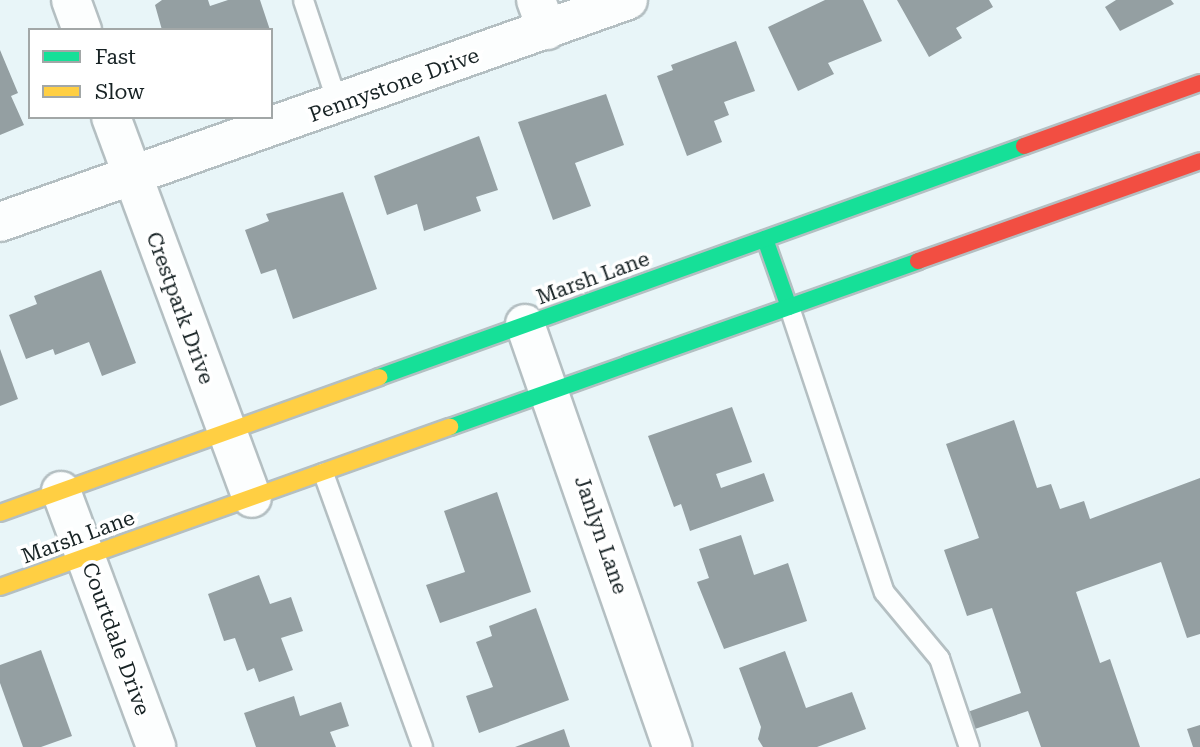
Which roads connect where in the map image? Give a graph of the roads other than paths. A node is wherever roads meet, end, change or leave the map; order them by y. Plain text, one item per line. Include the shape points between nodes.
1 (71, 0) edge
2 (303, 0) edge
3 (628, 0) edge
4 (542, 15) edge
5 (81, 28) edge
6 (1200, 83) edge
7 (338, 105) junction
8 (112, 119) edge
9 (1200, 161) edge
10 (132, 178) junction
11 (0, 222) edge
12 (765, 239) junction
13 (789, 307) junction
14 (525, 324) junction
15 (552, 391) junction
16 (226, 432) junction
17 (323, 472) junction
18 (61, 491) junction
19 (252, 498) junction
20 (0, 513) edge
21 (86, 557) junction
22 (0, 587) edge
23 (156, 747) edge
24 (422, 747) edge
25 (672, 747) edge
26 (969, 747) edge

1 - 5 street
2 - 7 lane
3 - 4 street, Pennystone Drive
4 - 7 street, Pennystone Drive
6 - 12 main road, Marsh Lane
7 - 10 street, Pennystone Drive
8 - 10 street, Crestpark Drive
9 - 13 main road, Marsh Lane
10 - 11 street, Pennystone Drive
10 - 16 street, Crestpark Drive
12 - 13 main road
12 - 14 main road, Marsh Lane
13 - 15 main road, Marsh Lane
13 - 26 lane via 884,592 939,658
14 - 15 street, Janlyn Lane
14 - 16 main road, Marsh Lane
15 - 17 main road, Marsh Lane
15 - 25 street, Janlyn Lane
16 - 18 main road, Marsh Lane
16 - 19 street, Crestpark Drive
17 - 19 main road, Marsh Lane
17 - 24 lane
18 - 20 main road, Marsh Lane
18 - 21 street, Courtdale Drive
19 - 21 main road, Marsh Lane
21 - 22 main road, Marsh Lane
21 - 23 street, Courtdale Drive

